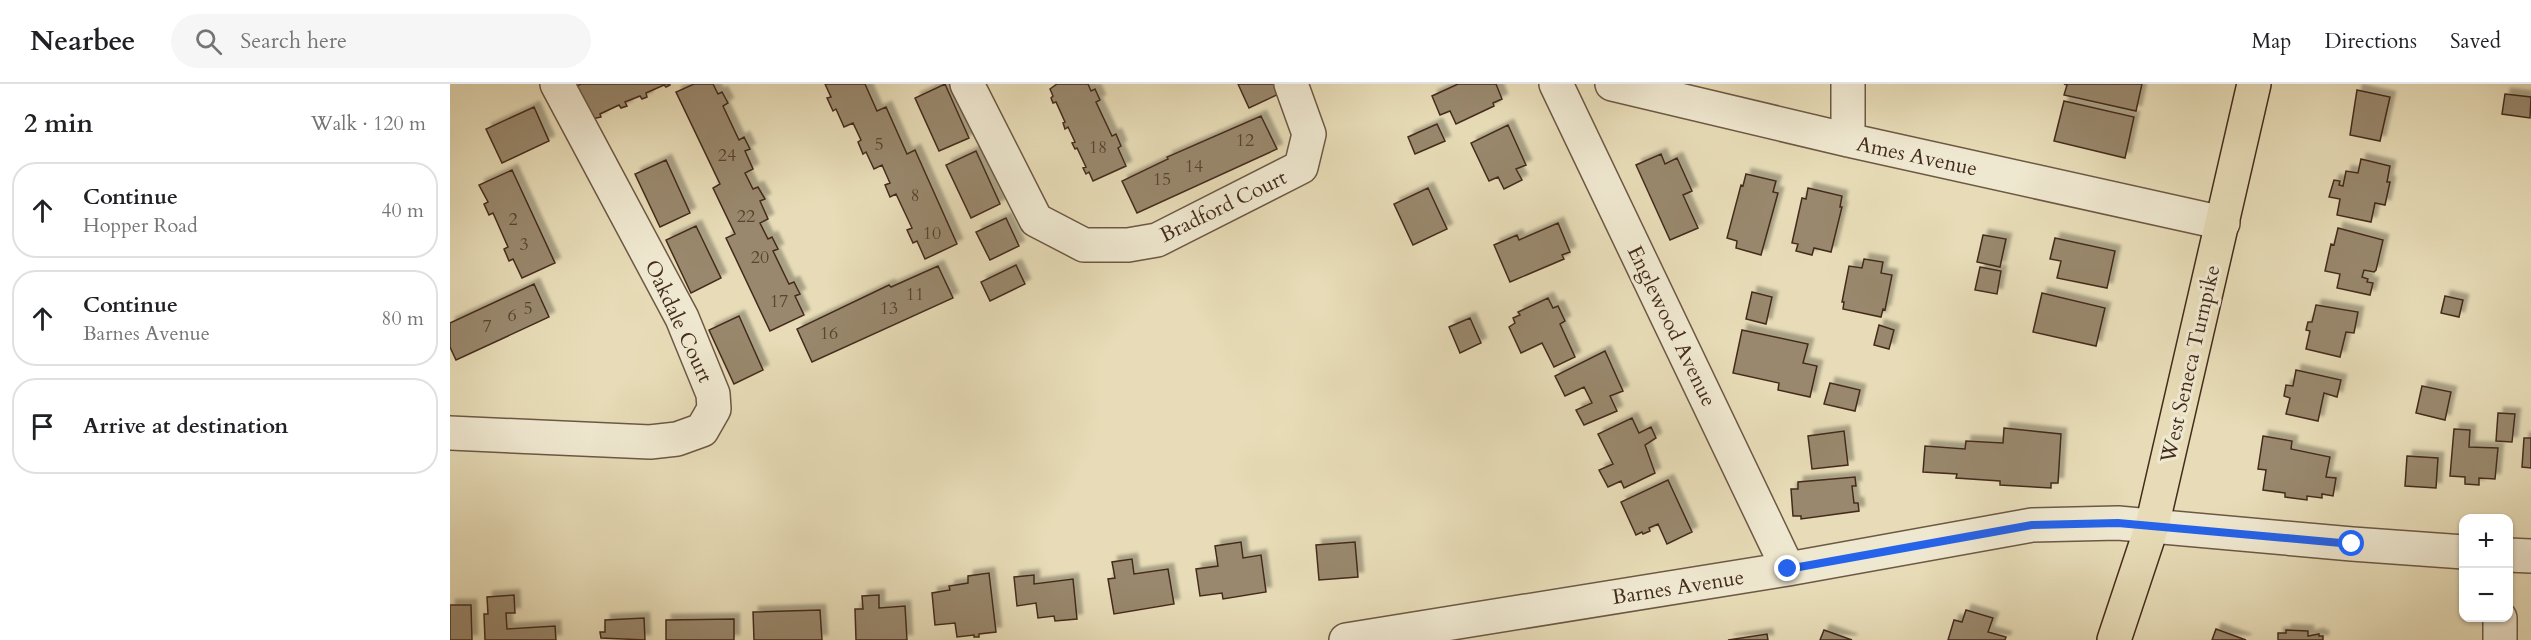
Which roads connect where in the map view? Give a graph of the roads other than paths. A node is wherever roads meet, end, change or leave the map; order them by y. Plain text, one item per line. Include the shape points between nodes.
1 (557, 84) edge
2 (967, 84) edge
3 (1291, 84) edge
4 (1556, 84) edge
5 (1612, 84) edge
6 (1848, 84) edge
7 (2254, 84) edge
8 (1848, 140) junction
9 (2223, 223) junction
10 (450, 433) edge
11 (2152, 526) junction
12 (2459, 552) edge
13 (2513, 555) edge
14 (2531, 556) edge
15 (1788, 569) junction
16 (2500, 622) edge
17 (1346, 640) edge
18 (2114, 640) edge
19 (2500, 640) edge

1 - 10 street, Oakdale Court via 682,318 713,394 714,409 702,430 650,442
2 - 3 street, Bradford Court via 1036,220 1084,244 1128,245 1157,240 1301,166 1309,134
4 - 15 street, Englewood Avenue
5 - 8 street, Ames Avenue
6 - 8 street
7 - 9 main road, West Seneca Turnpike
8 - 9 street, Ames Avenue
9 - 11 main road, West Seneca Turnpike
11 - 12 street, Barnes Avenue
11 - 15 street, Barnes Avenue via 2032,525
11 - 18 main road, West Seneca Turnpike
13 - 14 street
15 - 17 street, Barnes Avenue
16 - 19 street

